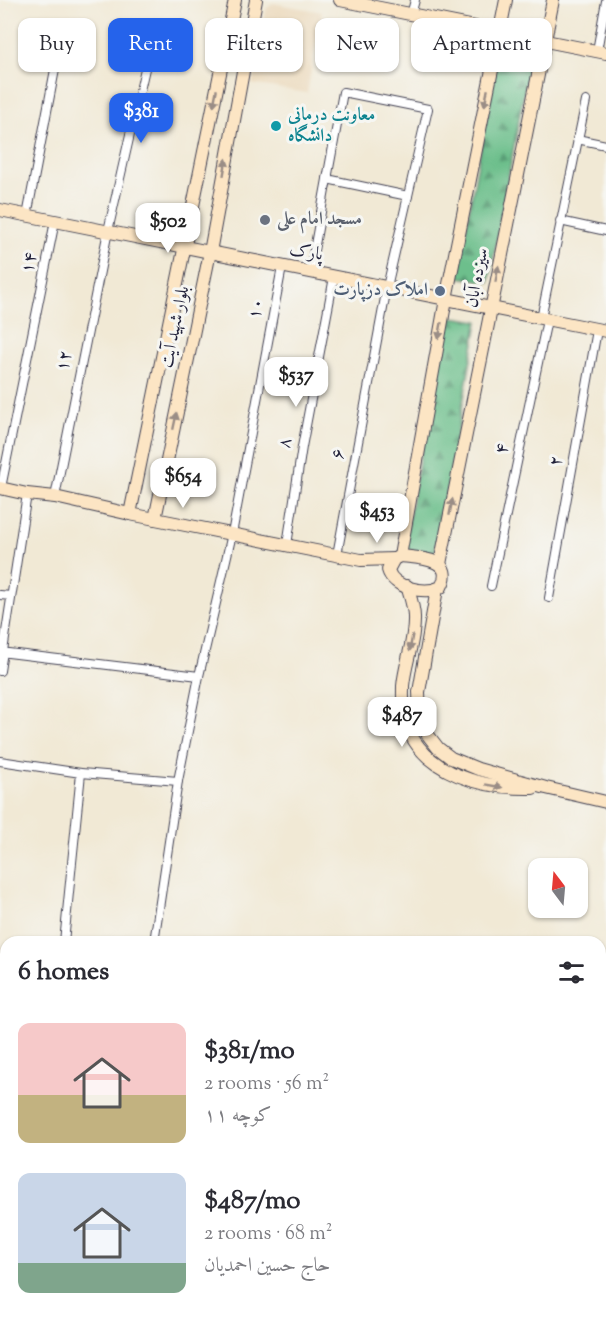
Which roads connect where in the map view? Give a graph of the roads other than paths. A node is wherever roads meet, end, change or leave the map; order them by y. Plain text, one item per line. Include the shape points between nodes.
1 (235, 0) edge
2 (256, 0) edge
3 (340, 0) edge
4 (415, 0) edge
5 (506, 0) edge
6 (553, 0) edge
7 (606, 1) edge
8 (362, 2) edge
9 (411, 15) junction
10 (427, 18) edge
11 (503, 18) edge
12 (549, 18) edge
13 (552, 42) edge
14 (601, 52) edge
15 (55, 72) edge
16 (144, 72) edge
17 (492, 72) edge
18 (538, 72) edge
19 (586, 100) dead end
20 (577, 139) junction
21 (606, 145) edge
22 (327, 179) junction
23 (408, 196) junction
24 (0, 210) edge
25 (27, 216) junction
26 (55, 221) junction
27 (560, 221) junction
28 (108, 231) junction
29 (606, 231) edge
30 (184, 247) junction
31 (210, 252) junction
32 (282, 267) junction
33 (310, 272) junction
34 (334, 277) junction
35 (387, 287) junction
36 (446, 299) junction
37 (490, 308) junction
38 (544, 319) junction
39 (602, 330) edge
40 (1, 488) edge
41 (27, 494) junction
42 (55, 497) junction
43 (130, 514) junction
44 (155, 519) junction
45 (232, 534) junction
46 (287, 545) junction
47 (337, 555) junction
48 (397, 557) junction
49 (361, 560) junction
50 (440, 564) junction
51 (390, 576) junction
52 (407, 586) junction
53 (491, 586) dead end
54 (437, 589) junction
55 (0, 595) edge
56 (11, 596) junction
57 (549, 598) dead end
58 (1, 652) edge
59 (0, 670) edge
60 (199, 676) junction
61 (0, 762) edge
62 (81, 773) junction
63 (178, 781) junction
64 (546, 788) junction
65 (606, 802) edge
66 (65, 936) edge
67 (155, 936) edge

1 -> 30 main road, بلوار شهید آیت
31 -> 2 main road, بلوار شهید آیت
3 - 8 main road
4 - 9 street
5 - 11 main road, سیزده آبان
6 - 12 main road, سیزده آبان
7 - 14 street
8 - 9 main road
9 - 10 main road
13 - 14 main road
15 - 25 street
16 - 28 street, ۱۲
17 -> 36 main road, سیزده آبان
37 -> 18 main road, سیزده آبان
19 - 20 street, ۴
20 - 21 street
20 - 27 street, ۴
22 - 23 street
22 - 23 street, ۶ via 343,92 428,109
22 - 33 street
23 - 35 street, ۶
24 - 25 main road, پارک
25 - 26 main road, پارک
26 - 28 main road, پارک
26 - 40 street, ۱۴
27 - 29 street
27 - 38 street, ۴
28 - 30 main road, پارک
28 - 42 street, ۱۲
30 - 31 main road, پارک
30 - 43 main road, بلوار شهید آیت
31 - 32 main road, پارک
44 -> 31 main road, بلوار شهید آیت
32 - 33 main road, پارک
32 - 45 street, ۱۰
33 - 34 main road, پارک
34 - 35 main road, پارک
34 - 46 street, ۸
35 - 36 main road, پارک
35 - 47 street, ۶
36 - 37 main road, پارک
36 -> 48 main road, سیزده آبان
37 - 38 main road, پارک
50 -> 37 main road, سیزده آبان
38 - 39 main road, پارک
38 - 53 street, ۴
39 - 57 street, ۲
40 - 41 main road
41 - 42 main road
41 - 56 street
42 - 43 main road
43 - 44 main road
44 - 45 main road
45 - 46 main road
45 - 60 street, ۱۰
46 - 47 main road
47 - 49 main road
48 - 49 main road
48 - 50 main road
48 - 51 main road, سیزده آبان via 388,570
49 - 51 main road
50 - 54 main road, سیزده آبان via 446,577
51 - 52 main road
52 - 54 main road
52 -> 64 main road via 414,629 403,701 405,721 421,750 438,765 480,783 510,789
54 - 64 main road via 419,693 420,715 428,735 451,758
55 - 56 street
56 - 58 street
58 - 59 street
58 - 60 street
60 - 63 street, ۱۰
61 - 62 street
62 - 63 street
62 - 66 street
63 - 67 street, ۱۰
64 - 65 main road

